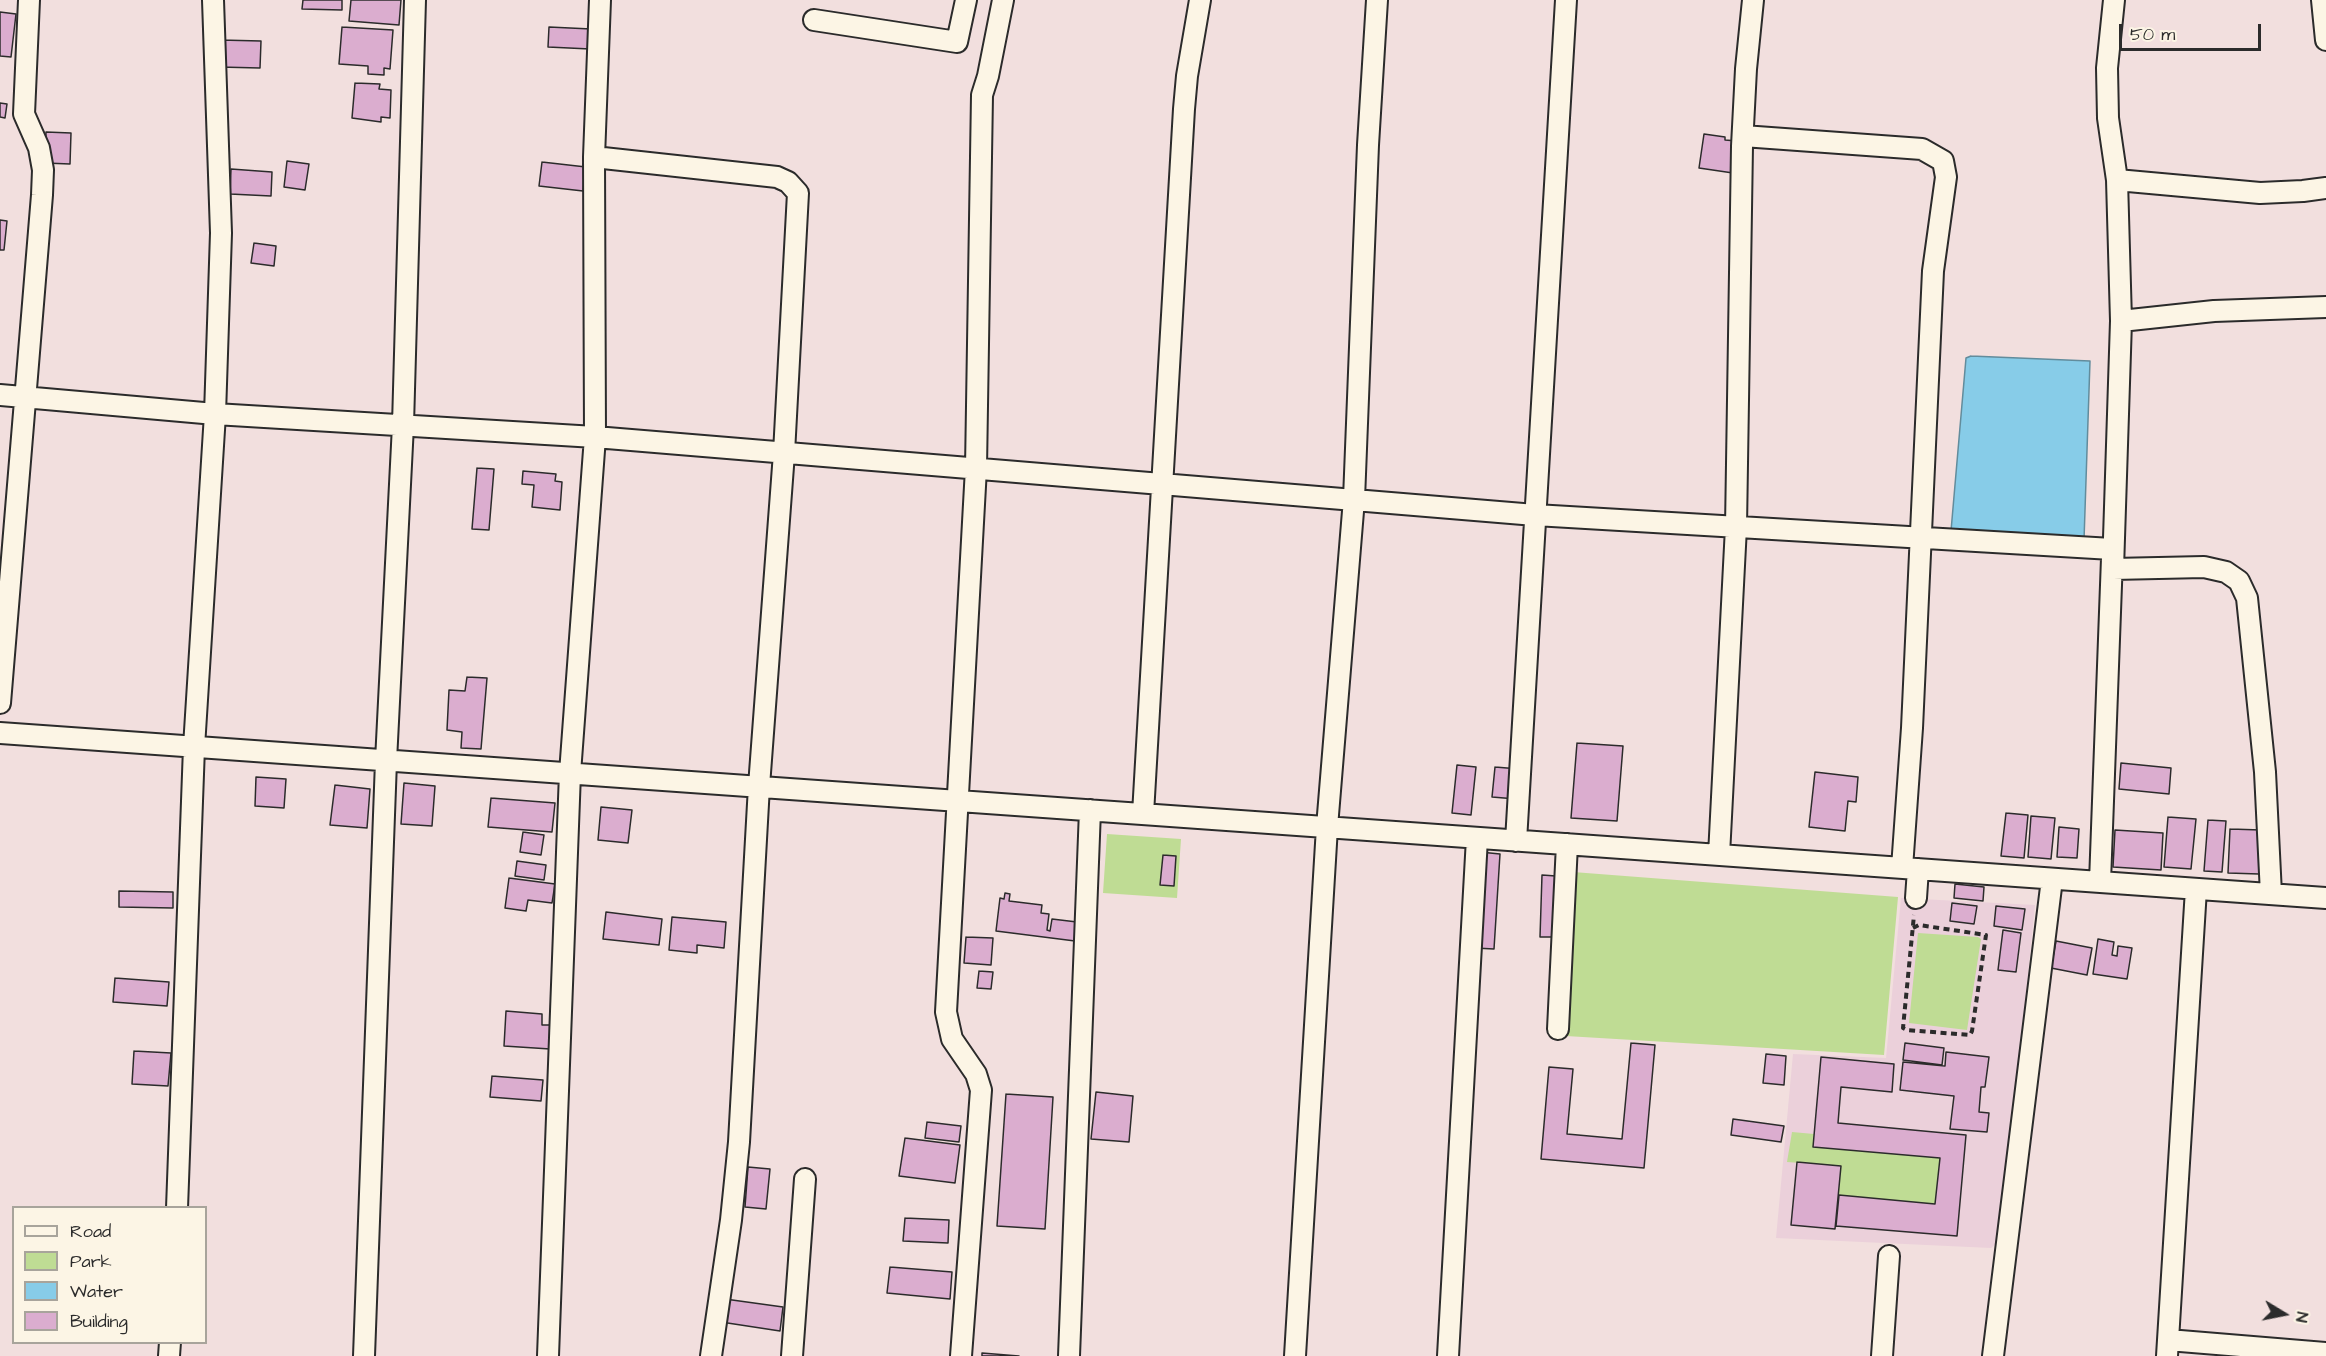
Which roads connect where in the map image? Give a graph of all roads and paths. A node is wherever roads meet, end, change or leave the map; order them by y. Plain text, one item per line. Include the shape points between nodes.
1 (28, 0) edge
2 (213, 0) edge
3 (415, 0) edge
4 (600, 0) edge
5 (966, 0) edge
6 (1003, 0) edge
7 (1200, 0) edge
8 (1377, 0) edge
9 (1566, 0) edge
10 (1753, 0) edge
11 (2114, 0) edge
12 (2322, 0) edge
13 (814, 20) dead end
14 (2326, 40) edge
15 (1743, 136) junction
16 (594, 157) junction
17 (2117, 180) junction
18 (2326, 188) edge
19 (2326, 307) edge
20 (2121, 321) junction
21 (0, 395) edge
22 (24, 397) junction
23 (214, 414) junction
24 (403, 425) junction
25 (596, 437) junction
26 (784, 453) junction
27 (976, 468) junction
28 (1164, 484) junction
29 (1354, 499) junction
30 (1535, 515) junction
31 (1736, 527) junction
32 (1921, 538) junction
33 (2113, 559) junction
34 (0, 703) edge
35 (0, 733) edge
36 (194, 747) junction
37 (386, 761) junction
38 (570, 773) junction
39 (759, 786) junction
40 (957, 801) junction
41 (1090, 810) junction
42 (1143, 814) junction
43 (1327, 827) junction
44 (1477, 838) junction
45 (1516, 841) junction
46 (1567, 844) junction
47 (1719, 855) junction
48 (1910, 869) junction
49 (2052, 879) junction
50 (2100, 882) junction
51 (2196, 889) junction
52 (2271, 894) junction
53 (1916, 898) dead end
54 (2326, 898) edge
55 (1913, 928) joint
56 (1558, 1029) dead end
57 (805, 1179) dead end
58 (177, 1206) edge
59 (1889, 1256) dead end
60 (2168, 1348) edge
61 (2326, 1353) edge
62 (364, 1356) edge
63 (548, 1356) edge
64 (711, 1356) edge
65 (792, 1356) edge
66 (961, 1356) edge
67 (1069, 1356) edge
68 (1295, 1356) edge
69 (1448, 1356) edge
70 (1882, 1356) edge
71 (1993, 1356) edge

1 - 22 street via 24,114 39,148 43,186
2 - 23 street via 221,233
3 - 24 street
4 - 16 street
5 - 13 street via 957,42
6 - 27 street via 982,95
7 - 28 street via 1186,76
8 - 29 street
9 - 30 street
10 - 15 street
11 - 17 street via 2107,78
12 - 14 street
15 - 31 street
15 - 32 street via 1922,149 1943,161 1946,177 1933,271
16 - 25 street
16 - 26 street via 777,177 798,193
17 - 18 street via 2260,193
17 - 20 street
19 - 20 street via 2214,311
20 - 33 street
21 - 22 street
22 - 23 street
22 - 34 street
23 - 24 street
23 - 36 street
24 - 25 street
24 - 37 street
25 - 26 street
25 - 38 street
26 - 27 street
26 - 39 street
27 - 28 street
27 - 40 street
28 - 29 street
28 - 42 street
29 - 30 street
29 - 43 street
30 - 31 street
30 - 45 street
31 - 32 street
31 - 47 street
32 - 33 street
32 - 48 street
33 - 50 street
33 - 52 street via 2204,567 2226,572 2239,581 2247,598 2265,772
35 - 36 street
36 - 37 street
36 - 58 street
37 - 38 street
37 - 62 street
38 - 39 street
38 - 63 street
39 - 40 street
39 - 64 street via 739,1142
40 - 41 street
40 - 66 street via 946,1012 952,1040 976,1074 981,1090
41 - 42 street
41 - 67 street
42 - 43 street
43 - 44 street
43 - 68 street
44 - 45 street
44 - 69 street
45 - 46 street
46 - 47 street
46 - 56 street
47 - 48 street
48 - 49 street
48 - 53 street
49 - 50 street
49 - 71 street
50 - 51 street
51 - 52 street
51 - 60 street
52 - 54 street
55 - 55 path via 1903,1028 1971,1034 1986,935 1919,925
57 - 65 street
59 - 70 street
60 - 61 street

